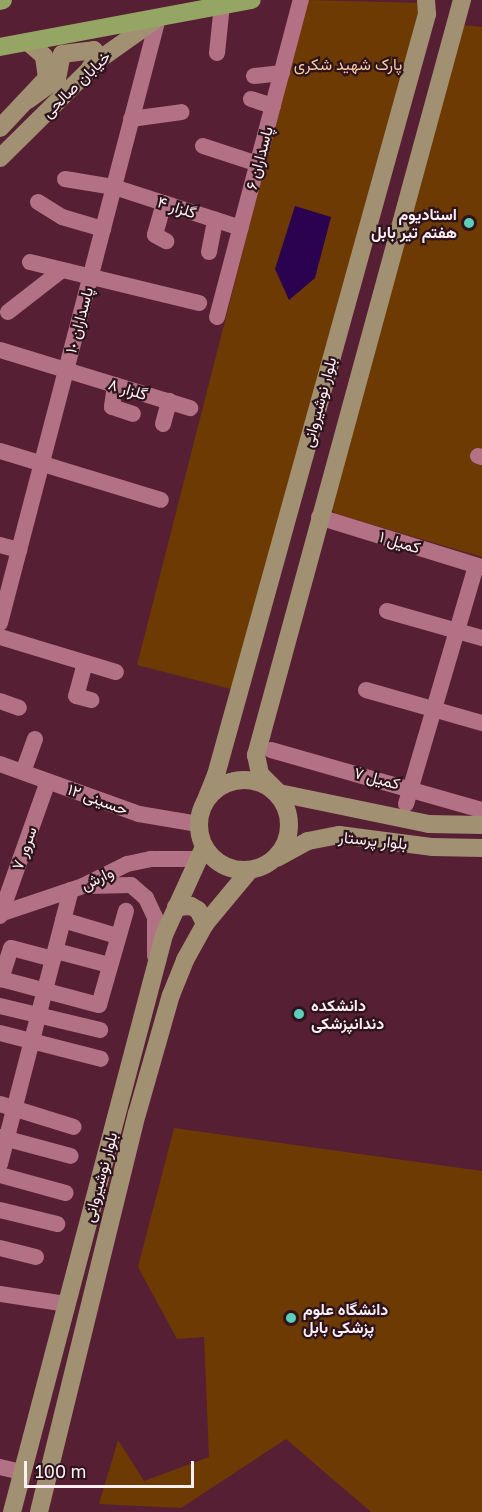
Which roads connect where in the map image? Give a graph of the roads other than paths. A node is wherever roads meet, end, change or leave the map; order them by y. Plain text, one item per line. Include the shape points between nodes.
1 (252, 0) edge
2 (301, 0) edge
3 (461, 3) edge
4 (222, 5) junction
5 (427, 5) edge
6 (158, 18) junction
7 (28, 42) junction
8 (0, 47) edge
9 (217, 53) dead end
10 (89, 70) junction
11 (282, 73) junction
12 (254, 76) dead end
13 (251, 99) dead end
14 (28, 100) junction
15 (273, 106) junction
16 (182, 112) dead end
17 (132, 119) junction
18 (0, 128) edge
19 (203, 146) dead end
20 (0, 158) edge
21 (258, 164) junction
22 (65, 179) dead end
23 (114, 187) junction
24 (38, 202) dead end
25 (164, 203) junction
26 (215, 220) junction
27 (241, 228) junction
28 (103, 229) junction
29 (166, 241) dead end
30 (209, 252) dead end
31 (30, 262) dead end
32 (62, 270) junction
33 (91, 276) junction
34 (199, 303) dead end
35 (8, 314) edge
36 (217, 317) dead end
37 (0, 350) edge
38 (66, 369) junction
39 (115, 385) junction
40 (169, 401) junction
41 (190, 408) dead end
42 (133, 414) dead end
43 (163, 424) dead end
44 (0, 452) edge
45 (42, 462) junction
46 (161, 500) dead end
47 (319, 517) junction
48 (0, 544) edge
49 (19, 550) junction
50 (479, 567) edge
51 (387, 611) dead end
52 (0, 623) edge
53 (458, 632) junction
54 (0, 637) edge
55 (482, 638) edge
56 (85, 663) junction
57 (116, 672) dead end
58 (366, 690) dead end
59 (91, 700) dead end
60 (0, 701) edge
61 (18, 708) dead end
62 (434, 710) junction
63 (482, 723) edge
64 (35, 739) dead end
65 (272, 750) dead end
66 (0, 764) edge
67 (23, 772) junction
68 (48, 781) junction
69 (411, 788) junction
70 (272, 789) junction
71 (205, 802) junction
72 (406, 804) dead end
73 (481, 819) edge
74 (198, 824) junction
75 (482, 848) edge
76 (201, 853) junction
77 (270, 862) junction
78 (250, 870) junction
79 (77, 888) junction
80 (176, 908) junction
81 (126, 911) dead end
82 (0, 915) edge
83 (63, 920) junction
84 (205, 924) junction
85 (117, 936) junction
86 (54, 955) junction
87 (109, 965) junction
88 (155, 970) junction
89 (45, 990) junction
90 (0, 1006) edge
91 (39, 1014) junction
92 (100, 1030) dead end
93 (0, 1033) edge
94 (32, 1041) junction
95 (101, 1059) dead end
96 (7, 1107) edge
97 (74, 1127) dead end
98 (3, 1138) edge
99 (71, 1156) dead end
100 (0, 1164) edge
101 (0, 1175) edge
102 (66, 1193) dead end
103 (0, 1210) edge
104 (57, 1224) dead end
105 (0, 1248) edge
106 (36, 1257) dead end
107 (0, 1294) edge
108 (67, 1304) junction
109 (0, 1467) edge
110 (22, 1472) junction
111 (12, 1512) edge
112 (39, 1512) edge

1 - 4 highway
2 - 11 street, پاسداران ۶
3 - 47 main road, بلوار نوشیروانی
4 - 6 highway
4 - 9 street
5 - 71 main road, بلوار نوشیروانی via 219,764
6 - 7 highway
6 - 10 main road, خیابان صالحی
6 - 17 street, پاسداران ١٠
7 - 8 highway
7 - 14 main road, خیابان صالحی via 44,56 48,74 46,82
10 - 14 main road via 97,57 94,50 62,54 57,79
10 - 20 main road, خیابان صالحی
11 - 12 street
11 - 15 street, پاسداران ۶
13 - 15 street
14 - 18 main road, خیابان صالحی
15 - 21 street, پاسداران ۶
16 - 17 street
17 - 23 street, پاسداران ١٠
19 - 21 street
21 - 27 street, پاسداران ۶
22 - 23 street, گلزار ۴
23 - 25 street, گلزار ۴
23 - 28 street, پاسداران ١٠
24 - 28 street via 62,217
25 - 26 street, گلزار ۴
25 - 29 street via 155,235
26 - 27 street, گلزار ۴
26 - 30 street
27 - 36 street, پاسداران ۶
28 - 33 street, پاسداران ١٠
31 - 32 street
32 - 33 street
32 - 35 street
33 - 34 street
33 - 38 street, پاسداران ١٠
37 - 38 street, گلزار ۸
38 - 39 street, گلزار ۸
38 - 45 street, پاسداران ١٠
39 - 40 street, گلزار ۸
39 - 42 street via 112,407
40 - 41 street, گلزار ۸
40 - 43 street
44 - 45 street
45 - 46 street
45 - 49 street, پاسداران ١٠
47 - 50 street, کمیل ۱
47 - 70 main road, بلوار نوشیروانی via 257,738 258,769
48 - 49 street
49 - 52 street, پاسداران ١٠
50 - 53 street
51 - 53 street
53 - 55 street
53 - 62 street
54 - 56 street
56 - 57 street
56 - 59 street via 76,696
58 - 62 street
60 - 61 street
62 - 63 street
62 - 69 street
64 - 67 street
65 - 69 street, کمیل ۷
66 - 67 street, حسینی ۱۲
67 - 68 street, حسینی ۱۲
68 - 74 street, حسینی ۱۲ via 139,814
68 - 82 street, سرور ۷
69 - 72 street
69 - 73 street, کمیل ۷
70 - 71 main road via 258,782 235,780 221,786
70 - 73 main road, بلوار پرستار via 429,824
70 - 77 main road via 286,807 289,830 281,851
71 - 74 main road
74 - 76 main road
75 - 77 main road, بلوار پرستار via 433,847 339,835 300,844
76 - 78 main road via 226,867
76 - 79 street, وارش via 127,864
76 - 80 main road, بلوار نوشیروانی
77 - 78 main road
78 - 84 main road, بلوار نوشیروانی
79 - 82 street, وارش
79 - 83 street
79 - 88 street via 124,884 146,898 155,917
80 - 84 main road via 183,905 198,910
80 - 88 main road, بلوار نوشیروانی
81 - 85 street
83 - 85 street
83 - 86 street
84 - 112 main road, بلوار نوشیروانی via 171,995 137,1114
85 - 87 street
86 - 87 street
86 - 89 street
86 - 89 street via 11,948 1,979
87 - 89 street via 99,1005
88 - 108 main road, بلوار نوشیروانی
89 - 91 street
90 - 91 street
91 - 92 street
91 - 94 street
93 - 94 street
94 - 95 street
94 - 96 street
96 - 97 street
96 - 98 street
98 - 99 street
98 - 100 street
101 - 102 street
103 - 104 street
105 - 106 street
107 - 108 street
108 - 110 main road, بلوار نوشیروانی
109 - 110 street
110 - 111 main road, بلوار نوشیروانی

